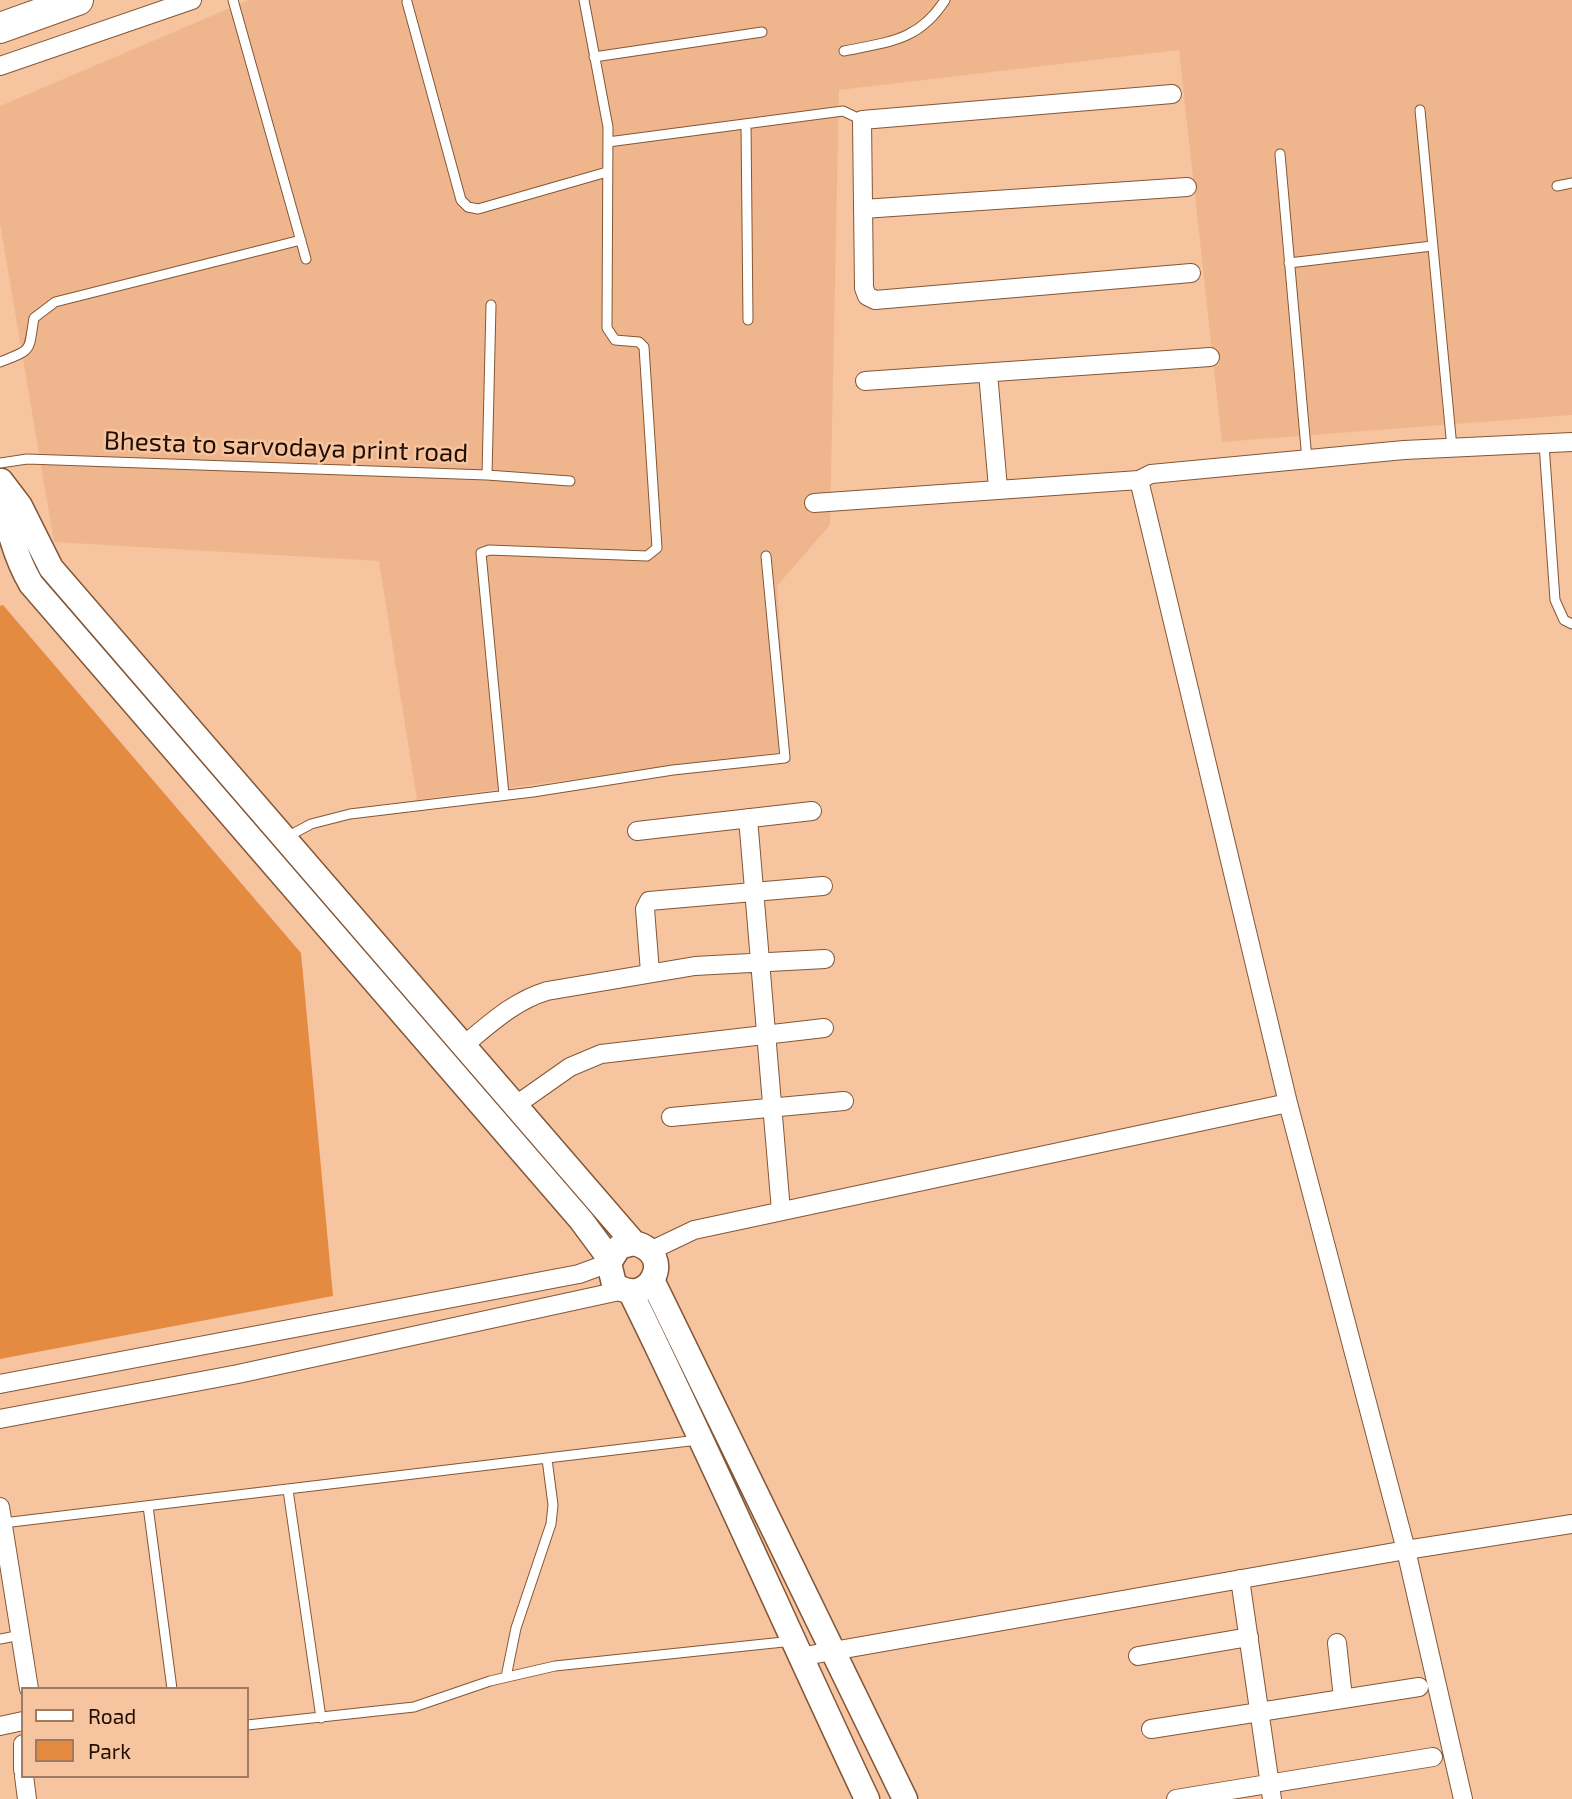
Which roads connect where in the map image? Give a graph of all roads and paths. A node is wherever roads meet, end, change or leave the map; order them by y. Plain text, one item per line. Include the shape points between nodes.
1 (78, 0) edge
2 (192, 0) edge
3 (233, 0) edge
4 (584, 0) edge
5 (945, 0) edge
6 (407, 2) dead end
7 (0, 28) edge
8 (762, 33) dead end
9 (844, 51) dead end
10 (594, 57) junction
11 (0, 65) edge
12 (1172, 94) dead end
13 (1419, 110) dead end
14 (862, 120) junction
15 (746, 124) junction
16 (608, 142) junction
17 (1279, 155) dead end
18 (607, 172) junction
19 (1572, 183) edge
20 (1557, 186) dead end
21 (1187, 187) dead end
22 (863, 209) junction
23 (301, 240) junction
24 (1432, 246) junction
25 (306, 259) dead end
26 (1289, 263) junction
27 (1191, 272) dead end
28 (491, 304) dead end
29 (748, 320) dead end
30 (1210, 357) dead end
31 (0, 362) edge
32 (988, 373) junction
33 (865, 381) dead end
34 (1572, 442) edge
35 (1544, 444) junction
36 (1452, 448) junction
37 (1307, 460) junction
38 (0, 473) edge
39 (487, 475) junction
40 (1139, 480) junction
41 (570, 481) dead end
42 (998, 488) junction
43 (814, 503) dead end
44 (8, 509) edge
45 (766, 556) dead end
46 (1572, 624) edge
47 (504, 795) junction
48 (812, 811) dead end
49 (748, 818) junction
50 (637, 831) dead end
51 (285, 838) junction
52 (823, 886) dead end
53 (754, 891) junction
54 (824, 959) dead end
55 (760, 962) junction
56 (650, 972) junction
57 (824, 1028) dead end
58 (766, 1034) junction
59 (464, 1045) junction
60 (844, 1101) dead end
61 (1287, 1103) junction
62 (516, 1105) junction
63 (772, 1106) junction
64 (671, 1117) dead end
65 (781, 1212) junction
66 (642, 1247) junction
67 (609, 1261) junction
68 (635, 1287) junction
69 (0, 1384) edge
70 (0, 1419) edge
71 (704, 1440) junction
72 (547, 1459) junction
73 (288, 1490) junction
74 (148, 1506) junction
75 (1, 1515) edge
76 (1572, 1524) edge
77 (1406, 1550) junction
78 (1240, 1579) junction
79 (21, 1635) junction
80 (1249, 1637) junction
81 (0, 1639) edge
82 (1337, 1643) dead end
83 (796, 1649) junction
84 (832, 1650) junction
85 (1138, 1656) dead end
86 (506, 1677) junction
87 (29, 1687) edge
88 (172, 1687) edge
89 (1419, 1687) dead end
90 (1343, 1698) junction
91 (1260, 1713) junction
92 (321, 1718) junction
93 (21, 1721) edge
94 (0, 1726) edge
95 (248, 1726) edge
96 (1151, 1729) dead end
97 (1433, 1757) dead end
98 (24, 1778) edge
99 (1271, 1792) edge
100 (27, 1799) edge
101 (867, 1799) edge
102 (905, 1799) edge
103 (1176, 1799) edge
104 (1463, 1799) edge

1 - 7 highway
2 - 11 street
3 - 23 lane
4 - 10 lane
5 - 9 lane via 919,32
6 - 18 lane via 461,200 468,206 478,209
8 - 10 lane
10 - 16 lane
12 - 14 street
13 - 24 lane
14 - 15 lane via 843,111
14 - 22 street
15 - 16 lane
15 - 29 lane
16 - 18 lane
17 - 26 lane
18 - 47 lane via 607,328 615,340 644,346 657,548 647,556 481,553
19 - 20 lane
21 - 22 street
22 - 27 street via 864,288 875,300
23 - 25 lane
23 - 31 lane via 55,302 34,318 26,352
24 - 26 lane
24 - 36 lane
26 - 37 lane
28 - 39 lane
30 - 32 street
32 - 33 street
32 - 42 street
34 - 35 street
35 - 36 street
35 - 46 lane via 1555,600 1564,620
36 - 37 street
37 - 40 street via 1151,474
38 - 39 lane, Bhesta to sarvodaya print road via 27,459
38 - 44 main road
39 - 41 lane, Bhesta to sarvodaya print road
40 - 42 street
40 - 61 street
42 - 43 street
44 - 51 main road via 51,568
44 - 67 main road via 14,551 32,584 572,1209
45 - 47 lane via 785,758
47 - 51 lane via 340,816
48 - 49 street
49 - 50 street
49 - 53 street
51 - 59 main road
52 - 53 street
53 - 55 street
53 - 56 street via 649,901 645,909
54 - 55 street
55 - 56 street
55 - 58 street
56 - 59 street via 527,997
57 - 58 street
58 - 62 street via 585,1059
58 - 63 street
59 - 62 main road
60 - 63 street
61 - 65 street
61 - 77 street
62 - 66 main road
63 - 64 street
63 - 65 street
65 - 66 street via 694,1230
66 - 67 main road via 619,1247
66 - 68 main road via 656,1262
67 - 68 main road via 614,1284
67 - 69 street via 579,1274
68 - 70 street via 238,1374
68 - 71 main road
68 - 84 main road
71 - 72 lane
71 - 83 main road
72 - 73 lane
72 - 86 lane via 551,1524 516,1628
73 - 74 lane
73 - 92 lane
74 - 75 lane
74 - 88 lane
75 - 79 street
76 - 77 street
77 - 78 street
77 - 104 street
78 - 80 street
78 - 84 street
79 - 81 lane
79 - 87 street
80 - 85 street
80 - 91 street
82 - 90 street
83 - 84 street
83 - 86 lane via 555,1666
83 - 101 main road
84 - 102 main road
86 - 92 lane via 414,1707
89 - 90 street
90 - 91 street
91 - 96 street
91 - 99 street
92 - 95 lane
93 - 94 street
97 - 99 street
98 - 100 street
99 - 103 street

